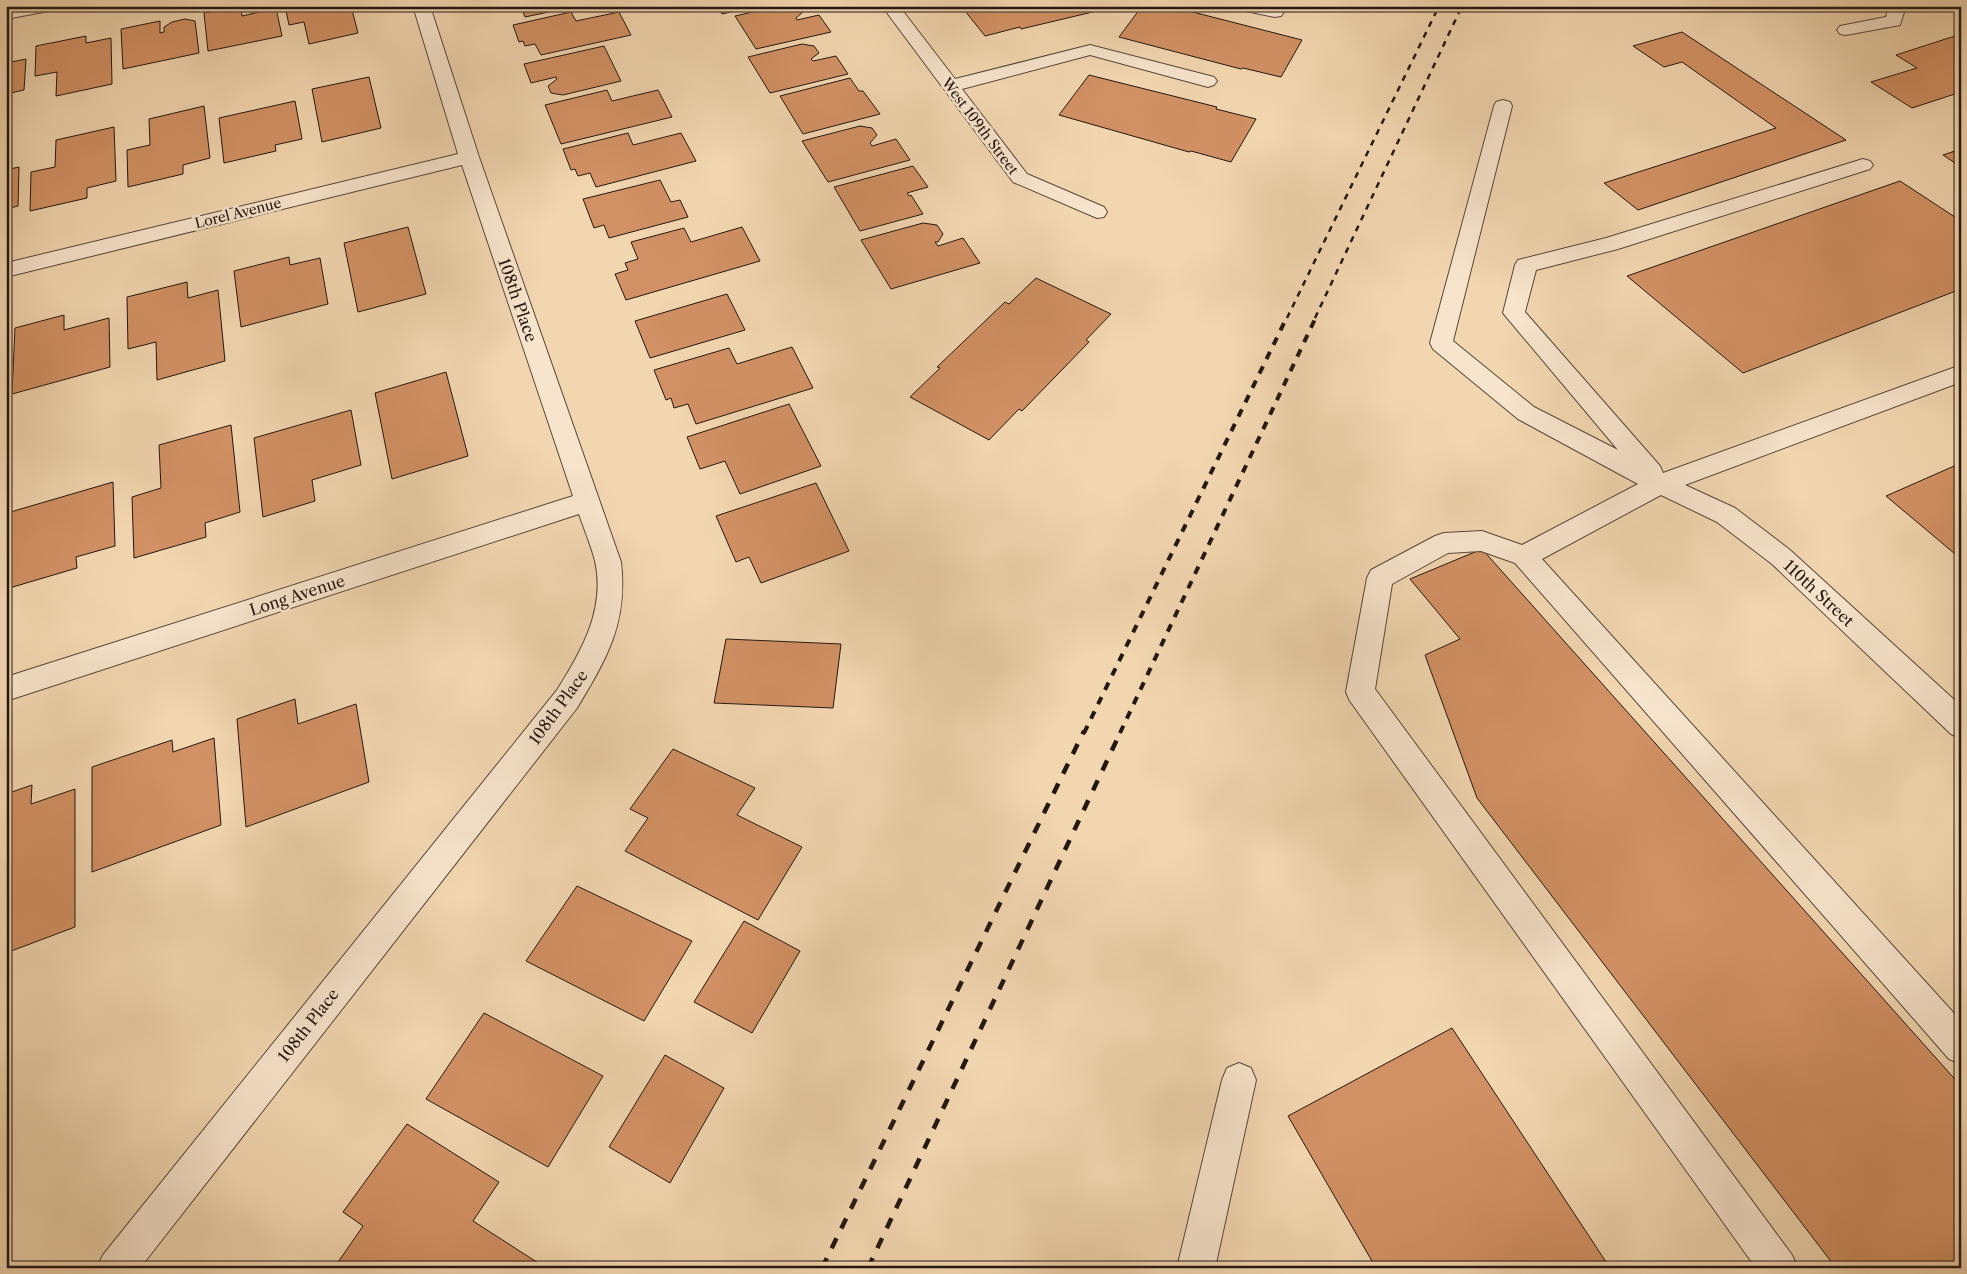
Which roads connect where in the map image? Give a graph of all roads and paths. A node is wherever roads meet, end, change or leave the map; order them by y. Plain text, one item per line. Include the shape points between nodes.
1 (48, 6) edge
2 (421, 6) edge
3 (890, 6) edge
4 (1247, 6) edge
5 (1898, 6) edge
6 (1275, 12) dead end
7 (6, 14) edge
8 (1846, 30) dead end
9 (1208, 81) dead end
10 (950, 86) junction
11 (1503, 106) dead end
12 (469, 157) junction
13 (1862, 165) dead end
14 (1097, 212) dead end
15 (6, 270) edge
16 (1961, 373) edge
17 (1660, 484) junction
18 (588, 502) junction
19 (1524, 556) junction
20 (6, 689) edge
21 (1956, 713) edge
22 (1961, 1047) edge
23 (1239, 1080) dead end
24 (116, 1268) edge
25 (1196, 1268) edge
26 (1779, 1268) edge

1 - 7 street
2 - 12 street, 108th Place
3 - 10 street, West 109th Street
4 - 6 street
5 - 8 street via 1894,21
9 - 10 street via 1090,50
10 - 14 street, West 109th Street via 1020,178
11 - 17 street, 110th Street via 1441,343 1526,413
12 - 15 street, Lorel Avenue
12 - 18 street, 108th Place
13 - 17 street via 1611,244 1526,265 1514,313
16 - 17 street
17 - 19 street
17 - 21 street, 110th Street via 1726,515 1781,557
18 - 20 street, Long Avenue
18 - 24 street, 108th Place via 608,562 610,593 603,632 589,664 567,699
19 - 22 street
19 - 26 street via 1482,541 1444,543 1380,578 1360,692
23 - 25 street

